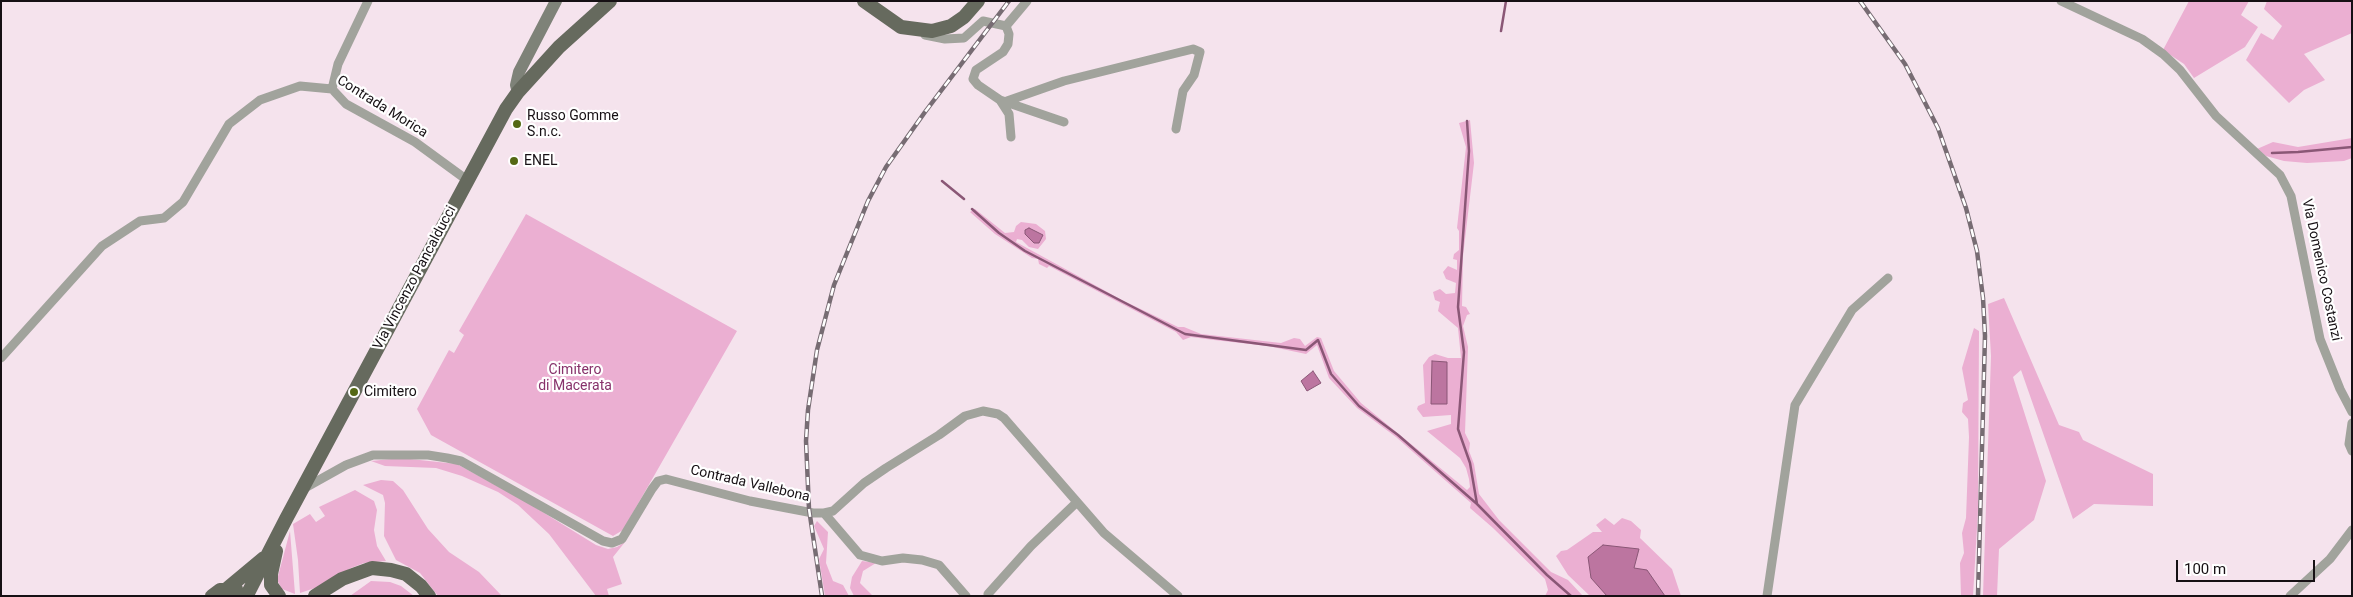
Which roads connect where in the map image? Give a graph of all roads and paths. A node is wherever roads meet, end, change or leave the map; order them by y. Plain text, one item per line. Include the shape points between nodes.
1 (368, 1) edge
2 (556, 1) edge
3 (610, 1) edge
4 (864, 1) edge
5 (978, 1) edge
6 (1027, 1) edge
7 (2061, 1) edge
8 (1006, 26) junction
9 (914, 30) junction
10 (332, 89) junction
11 (518, 92) junction
12 (1003, 101) junction
13 (1064, 122) dead end
14 (1176, 129) dead end
15 (1011, 136) dead end
16 (467, 180) junction
17 (1888, 278) dead end
18 (1, 358) edge
19 (2352, 412) edge
20 (2352, 423) edge
21 (2352, 451) edge
22 (301, 491) junction
23 (1076, 503) junction
24 (824, 513) junction
25 (286, 519) junction
26 (2352, 530) edge
27 (268, 554) junction
28 (372, 571) junction
29 (228, 588) junction
30 (212, 596) edge
31 (247, 596) edge
32 (279, 596) edge
33 (315, 596) edge
34 (329, 596) edge
35 (421, 596) edge
36 (429, 596) edge
37 (966, 596) edge
38 (989, 596) edge
39 (1178, 596) edge
40 (1767, 596) edge
41 (2290, 596) edge

1 - 10 street via 338,64
2 - 11 main road, Via Vincenzo Pancalducci via 519,72
3 - 11 main road via 559,47
4 - 9 main road via 902,27
5 - 9 main road via 951,26 932,31
6 - 8 street
7 - 19 street, Via Domenico Costanzi via 2142,39 2164,54 2216,116 2280,175 2291,196 2320,339
8 - 9 street via 984,22 964,38 945,39
8 - 12 street via 1008,44 1003,52 976,70 973,79
10 - 16 street, Contrada Morica via 346,104 415,142
10 - 18 street, Contrada Morica via 300,86 260,100 229,124 183,202 164,218 140,221 102,246
11 - 16 main road, Via Vincenzo Pancalducci
12 - 13 street
12 - 14 street via 1064,81 1193,48 1200,52 1194,75 1183,91
12 - 15 street via 1009,114
16 - 22 main road, Via Vincenzo Pancalducci
17 - 40 street via 1852,310 1795,405
20 - 21 street via 2349,444
22 - 24 street, Contrada Vallebona via 359,459 373,455 428,455 461,461 603,541 622,538 652,489 658,481 666,479 750,501
22 - 25 main road, Via Vincenzo Pancalducci
23 - 24 street, Contrada Vallebona via 1004,418 983,411 965,416 886,468 833,510
23 - 38 street via 1031,546
23 - 39 street, Contrada Vallebona via 1104,533
24 - 37 street via 860,555 882,561 922,560 939,566
25 - 27 main road, Via Vincenzo Pancalducci
25 - 32 main road via 270,574 271,584
26 - 41 street via 2330,559
27 - 29 main road, Via Vincenzo Pancalducci
27 - 31 main road, Via Vincenzo Pancalducci
28 - 33 main road via 342,579
28 - 34 main road
28 - 35 main road via 398,578
28 - 36 main road via 391,570 406,574
29 - 30 main road, Via Vincenzo Pancalducci
29 - 31 main road, Via Vincenzo Pancalducci via 242,591

